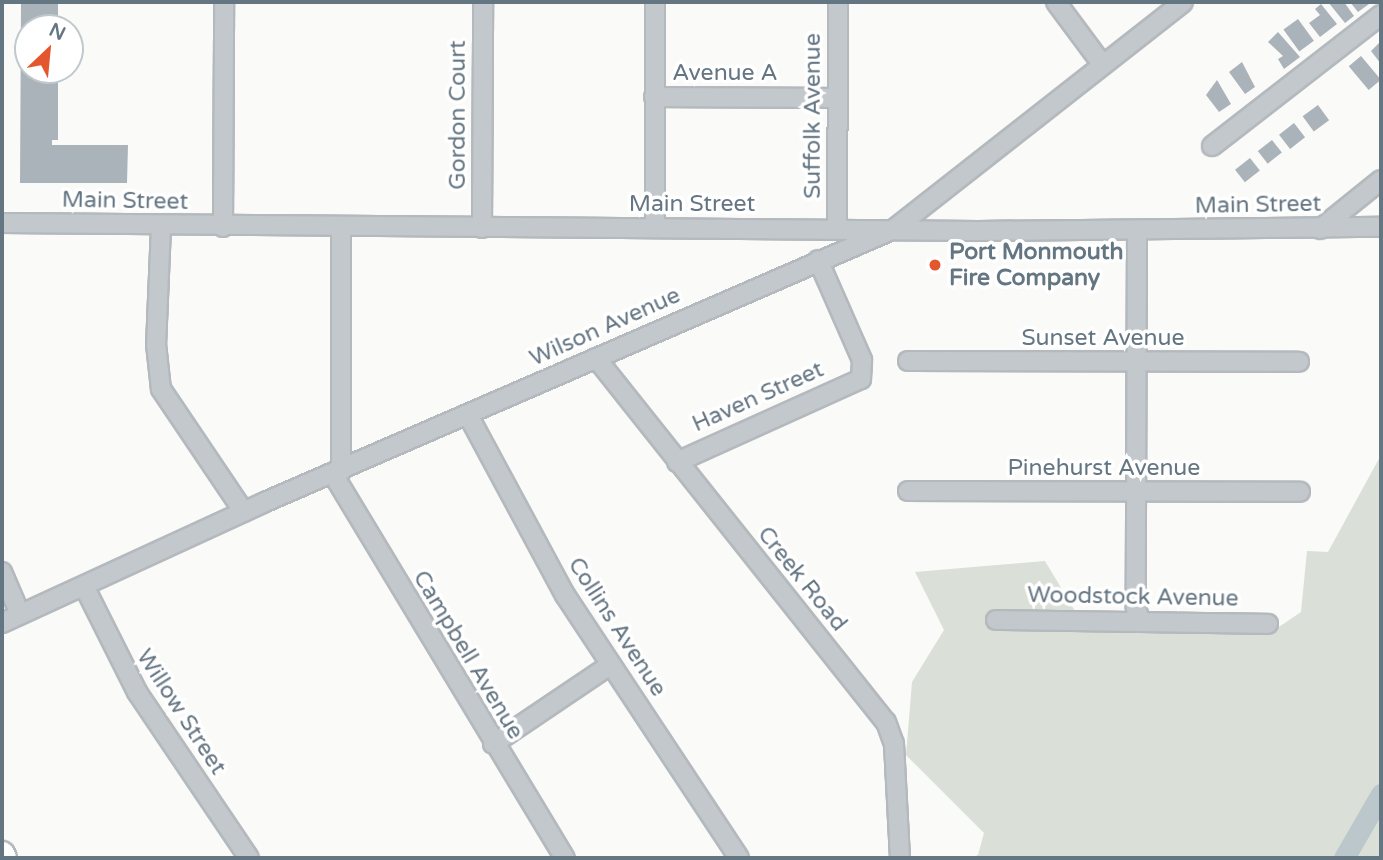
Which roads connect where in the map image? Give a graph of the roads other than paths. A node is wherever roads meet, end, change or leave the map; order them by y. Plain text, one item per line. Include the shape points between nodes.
1 (225, 2) edge
2 (483, 2) edge
3 (655, 2) edge
4 (838, 2) edge
5 (1056, 2) edge
6 (1183, 2) edge
7 (1381, 15) edge
8 (1102, 64) junction
9 (654, 97) junction
10 (838, 98) junction
11 (1212, 146) dead end
12 (1381, 180) edge
13 (2, 223) edge
14 (160, 227) junction
15 (223, 227) junction
16 (341, 227) junction
17 (1381, 227) edge
18 (482, 228) junction
19 (655, 228) junction
20 (894, 229) junction
21 (1320, 229) junction
22 (836, 230) junction
23 (1136, 230) junction
24 (818, 260) junction
25 (596, 358) junction
26 (908, 362) dead end
27 (1136, 362) junction
28 (1299, 362) dead end
29 (468, 415) junction
30 (677, 462) junction
31 (337, 472) junction
32 (908, 491) dead end
33 (1136, 492) junction
34 (1300, 492) dead end
35 (244, 512) junction
36 (2, 572) edge
37 (84, 586) junction
38 (20, 614) junction
39 (1140, 619) junction
40 (996, 620) dead end
41 (2, 623) edge
42 (1268, 624) dead end
43 (610, 665) junction
44 (493, 744) junction
45 (249, 858) edge
46 (565, 858) edge
47 (740, 858) edge
48 (900, 858) edge

1 - 15 street
2 - 18 street, Gordon Court
3 - 9 street
4 - 10 street, Suffolk Avenue
5 - 8 street
6 - 8 street, Wilson Avenue
7 - 11 street
8 - 20 street, Wilson Avenue
9 - 10 street, Avenue A
9 - 19 street
10 - 22 street, Suffolk Avenue
12 - 21 street
13 - 14 street, Main Street
14 - 15 street, Main Street
14 - 35 street via 156,344 161,389
15 - 16 street, Main Street
16 - 18 street, Main Street
16 - 31 street
17 - 21 street, Main Street
18 - 19 street, Main Street
19 - 22 street, Main Street
20 - 22 street, Main Street
20 - 23 street, Main Street
20 - 24 street, Wilson Avenue
21 - 23 street, Main Street
23 - 27 street
24 - 25 street, Wilson Avenue
24 - 30 street, Haven Street via 862,360 861,379
25 - 29 street, Wilson Avenue
25 - 30 street, Creek Road
26 - 27 street, Sunset Avenue
27 - 28 street, Sunset Avenue
27 - 33 street
29 - 31 street, Wilson Avenue
29 - 43 street, Collins Avenue via 565,595
30 - 48 street, Creek Road via 886,722 894,744
31 - 35 street, Wilson Avenue
31 - 44 street, Campbell Avenue
32 - 33 street, Pinehurst Avenue
33 - 34 street, Pinehurst Avenue
33 - 39 street via 1136,609
35 - 37 street, Wilson Avenue
36 - 38 street
37 - 38 street, Wilson Avenue
37 - 45 street, Willow Street via 137,692
38 - 41 street, Wilson Avenue
39 - 40 street, Woodstock Avenue
39 - 42 street, Woodstock Avenue
43 - 44 street
43 - 47 street, Collins Avenue
44 - 46 street, Campbell Avenue

